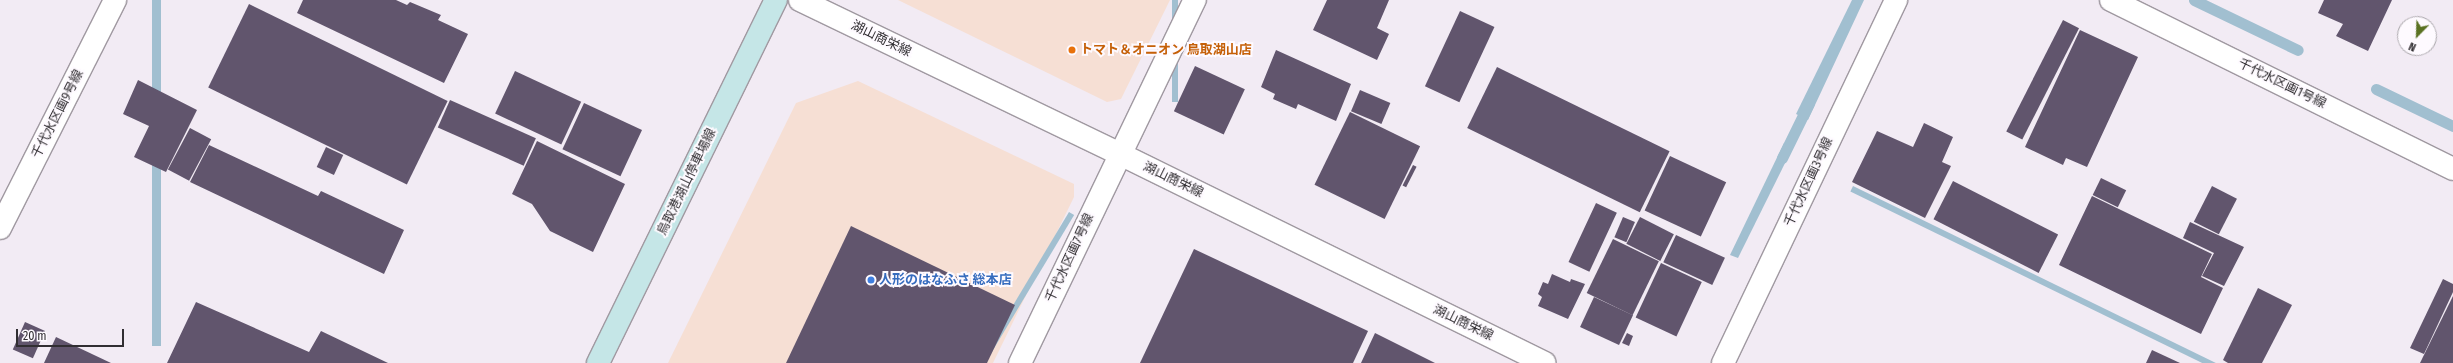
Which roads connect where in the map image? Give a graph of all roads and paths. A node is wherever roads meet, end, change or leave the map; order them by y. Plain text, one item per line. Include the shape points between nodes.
1 (115, 0) edge
2 (776, 0) edge
3 (800, 0) edge
4 (1195, 0) edge
5 (1896, 0) edge
6 (2111, 0) edge
7 (1120, 154) junction
8 (2453, 169) edge
9 (0, 228) edge
10 (598, 363) edge
11 (1020, 363) edge
12 (1544, 363) edge
13 (1723, 363) edge

1 - 9 street, 千代水区画9号線
2 - 10 main road, 鳥取港湖山停車場線
3 - 7 street, 湖山商栄線
4 - 7 street
5 - 13 street, 千代水区画3号線
6 - 8 street, 千代水区画1号線
7 - 11 street, 千代水区画7号線
7 - 12 street, 湖山商栄線

